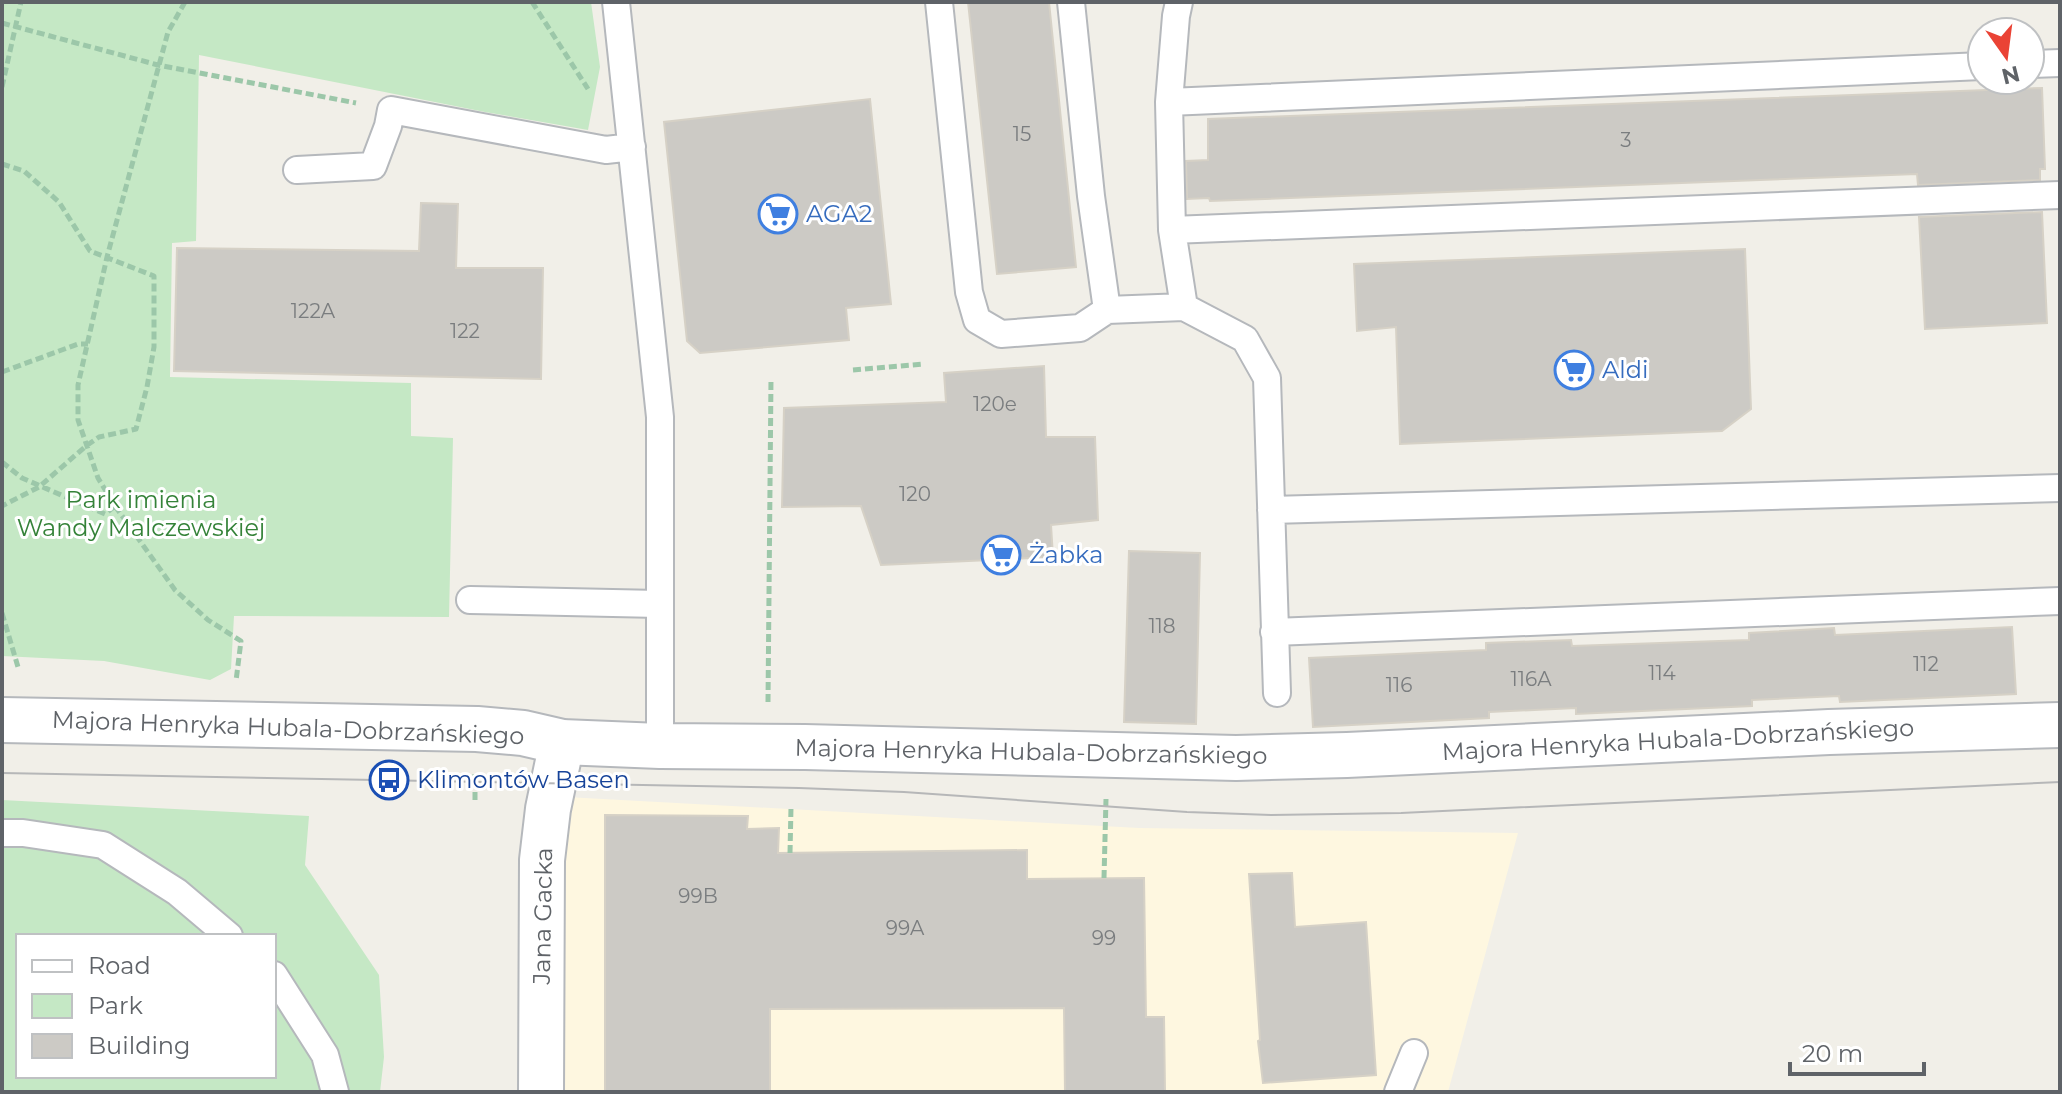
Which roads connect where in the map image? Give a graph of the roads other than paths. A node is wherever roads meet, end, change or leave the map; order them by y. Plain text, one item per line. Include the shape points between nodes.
1 (616, 2) edge
2 (939, 2) edge
3 (1071, 2) edge
4 (1179, 2) edge
5 (1966, 67) edge
6 (1169, 102) junction
7 (619, 149) junction
8 (297, 170) dead end
9 (2060, 195) edge
10 (1172, 230) junction
11 (1184, 307) junction
12 (1107, 310) junction
13 (2060, 488) edge
14 (1271, 510) junction
15 (470, 600) dead end
16 (2060, 601) edge
17 (659, 604) junction
18 (1274, 632) junction
19 (1277, 693) dead end
20 (2, 720) edge
21 (2060, 725) edge
22 (562, 742) junction
23 (660, 746) junction
24 (2, 833) edge
25 (227, 934) edge
26 (276, 978) edge
27 (1414, 1053) dead end
28 (335, 1092) edge
29 (541, 1092) edge
30 (1398, 1092) edge

1 - 7 lane
2 - 12 lane via 969,292 977,320 1001,334 1080,328
3 - 12 lane
4 - 6 lane
5 - 6 lane
6 - 10 lane
7 - 8 lane via 391,110 373,166
7 - 17 lane via 660,417
9 - 10 lane
10 - 11 lane
11 - 12 lane
11 - 14 lane via 1245,339 1267,378
13 - 14 lane
14 - 18 lane
15 - 17 lane
16 - 18 lane
17 - 23 lane
18 - 19 lane
20 - 22 street, Majora Henryka Hubala-Dobrzańskiego via 477,729
21 - 23 street, Majora Henryka Hubala-Dobrzańskiego via 1236,758
22 - 23 street, Majora Henryka Hubala-Dobrzańskiego
22 - 29 street, Jana Gacka via 542,860
24 - 25 lane via 103,845 177,892
26 - 28 lane via 325,1055
27 - 30 lane

